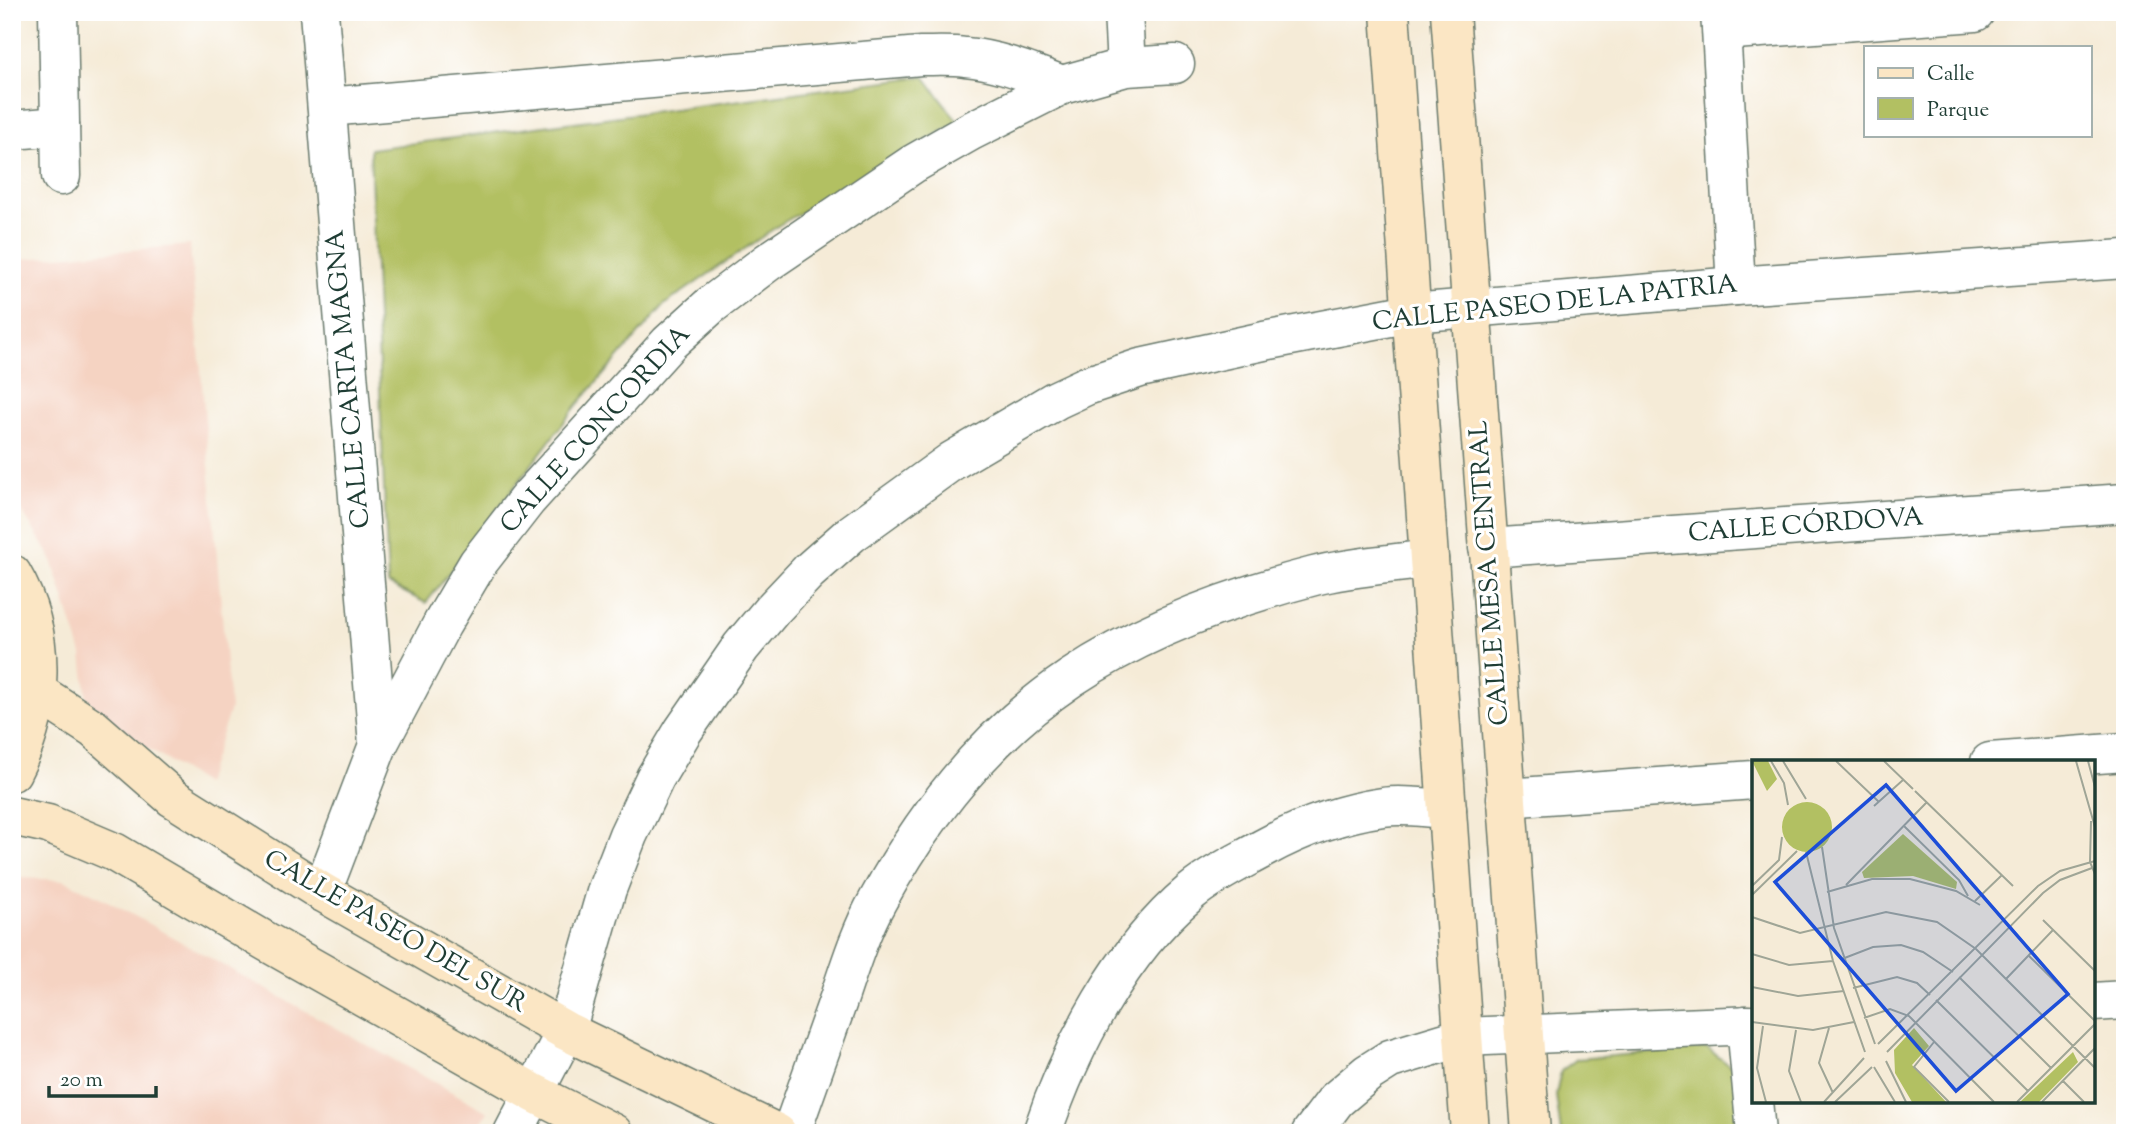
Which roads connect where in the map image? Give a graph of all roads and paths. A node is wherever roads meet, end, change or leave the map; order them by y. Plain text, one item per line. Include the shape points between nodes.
1 (58, 12) edge
2 (320, 12) edge
3 (1123, 12) edge
4 (1390, 12) edge
5 (1450, 12) edge
6 (1975, 12) edge
7 (1721, 22) edge
8 (1175, 64) dead end
9 (1126, 67) junction
10 (1062, 85) junction
11 (327, 107) junction
12 (60, 126) junction
13 (12, 130) edge
14 (61, 176) dead end
15 (2125, 259) edge
16 (1736, 286) junction
17 (1471, 309) junction
18 (1411, 313) junction
19 (2125, 503) edge
20 (1488, 548) junction
21 (1429, 559) junction
22 (12, 574) edge
23 (37, 692) junction
24 (378, 745) junction
25 (2125, 752) edge
26 (2017, 760) edge
27 (12, 772) edge
28 (1752, 780) edge
29 (1506, 798) junction
30 (1447, 809) junction
31 (12, 816) edge
32 (322, 892) junction
33 (2125, 1000) edge
34 (2095, 1002) edge
35 (1750, 1025) edge
36 (566, 1031) junction
37 (1523, 1034) junction
38 (1463, 1037) junction
39 (1752, 1061) edge
40 (534, 1093) junction
41 (1754, 1103) edge
42 (513, 1133) edge
43 (613, 1133) edge
44 (777, 1133) edge
45 (791, 1133) edge
46 (1042, 1133) edge
47 (1311, 1133) edge
48 (1470, 1133) edge
49 (1531, 1133) edge
50 (1756, 1133) edge

1 - 12 street
2 - 11 street, CALLE CARTA MAGNA
3 - 9 street
4 - 18 main road
5 - 17 main road, CALLE MESA CENTRAL
6 - 7 street
7 - 16 street
8 - 9 street, CALLE CONCORDIA
9 - 10 street, CALLE CONCORDIA
10 - 11 street via 986,60 920,56
10 - 24 street, CALLE CONCORDIA via 959,138 860,198 711,305 669,343 527,500 478,564
11 - 24 street, CALLE CARTA MAGNA
12 - 13 street
12 - 14 street
15 - 16 street, CALLE PASEO DE LA PATRIA
16 - 17 street, CALLE PASEO DE LA PATRIA
17 - 18 street, CALLE PASEO DE LA PATRIA
17 - 20 main road, CALLE MESA CENTRAL
18 - 21 main road
18 - 36 street, CALLE PASEO DE LA PATRIA via 1140,368 1086,386 952,461 851,534 809,570 741,646 655,778 607,889
19 - 20 street, CALLE CÓRDOVA
20 - 29 main road, CALLE MESA CENTRAL
21 - 30 main road
21 - 45 street via 1316,576 1221,604 1098,662 1011,726 934,810 877,901
22 - 23 main road via 31,619
23 - 27 main road via 32,724
23 - 32 main road, CALLE PASEO DEL SUR via 94,729 173,798
24 - 32 street, CALLE CONCORDIA
25 - 26 street
28 - 29 street
29 - 37 main road, CALLE MESA CENTRAL
30 - 38 main road
30 - 46 street via 1386,807 1346,814 1276,842 1193,891 1170,911 1115,980 1077,1048
31 - 40 main road via 48,824 114,852
32 - 36 main road, CALLE PASEO DEL SUR
33 - 34 street
35 - 37 street
35 - 39 street
36 - 40 street, CALLE PASEO DE LA PATRIA
36 - 44 main road, CALLE PASEO DEL SUR
37 - 38 street
37 - 49 main road, CALLE MESA CENTRAL
38 - 47 street via 1390,1059 1367,1073 1336,1100
38 - 48 main road
40 - 42 street, CALLE PASEO DE LA PATRIA
40 - 43 main road
41 - 50 street

